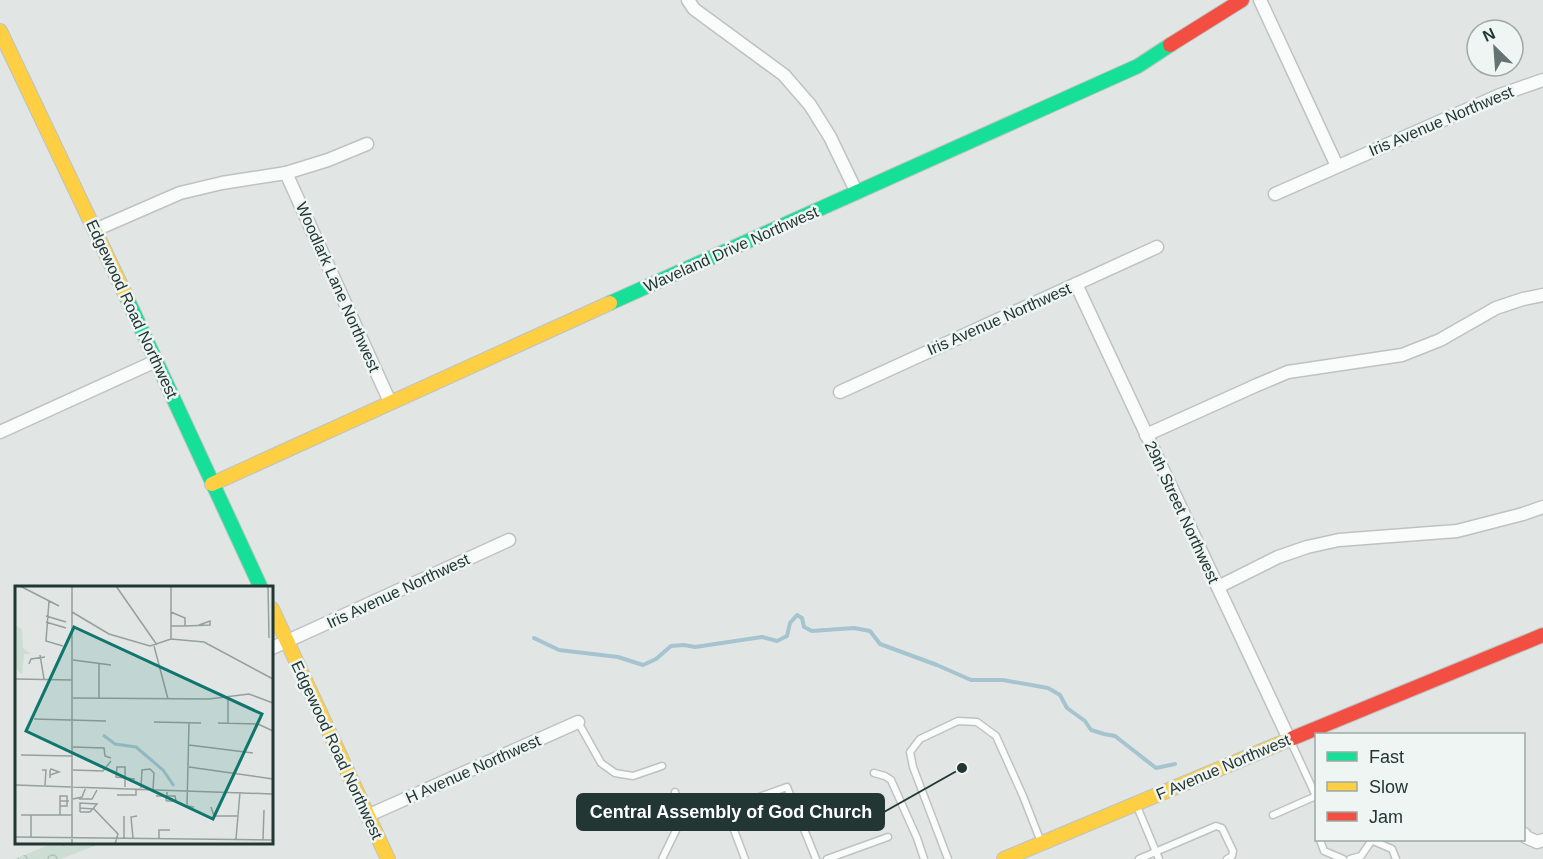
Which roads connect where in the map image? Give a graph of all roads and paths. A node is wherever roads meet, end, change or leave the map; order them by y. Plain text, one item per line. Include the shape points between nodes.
1 (688, 0) edge
2 (1242, 0) edge
3 (1260, 0) edge
4 (0, 32) edge
5 (1543, 80) edge
6 (367, 144) dead end
7 (1337, 166) junction
8 (286, 173) junction
9 (857, 193) junction
10 (1275, 194) dead end
11 (95, 230) junction
12 (1158, 247) dead end
13 (1076, 284) junction
14 (1543, 295) edge
15 (156, 361) junction
16 (840, 392) dead end
17 (390, 402) junction
18 (0, 432) edge
19 (1146, 435) junction
20 (212, 484) junction
21 (1543, 507) edge
22 (509, 540) dead end
23 (260, 586) edge
24 (1218, 587) junction
25 (273, 611) edge
26 (1543, 635) edge
27 (287, 642) junction
28 (273, 648) edge
29 (578, 722) joint
30 (1289, 739) junction
31 (662, 765) dead end
32 (874, 773) dead end
33 (675, 792) dead end
34 (1315, 794) edge
35 (1315, 796) edge
36 (1136, 804) junction
37 (1274, 815) dead end
38 (367, 816) junction
39 (1525, 836) edge
40 (888, 837) dead end
41 (1543, 840) edge
42 (1320, 841) edge
43 (1371, 841) edge
44 (1374, 841) edge
45 (1041, 843) junction
46 (1156, 852) junction
47 (388, 859) edge
48 (662, 859) edge
49 (745, 859) edge
50 (816, 859) edge
51 (827, 859) edge
52 (924, 859) edge
53 (948, 859) edge
54 (1004, 859) edge
55 (1139, 859) edge
56 (1159, 859) edge
57 (1227, 859) edge
58 (1343, 859) edge
59 (1350, 859) edge
60 (1396, 859) edge

1 - 9 street via 694,9 784,75 810,105 830,137
2 - 9 main road, Waveland Drive Northwest via 1138,66
3 - 7 street
4 - 11 main road, Edgewood Road Northwest
5 - 7 street, Iris Avenue Northwest
6 - 8 street
7 - 10 street, Iris Avenue Northwest
8 - 11 street via 180,193
8 - 17 street, Woodlark Lane Northwest
9 - 17 main road, Waveland Drive Northwest
11 - 15 main road, Edgewood Road Northwest
12 - 13 street, Iris Avenue Northwest
13 - 16 street, Iris Avenue Northwest
13 - 19 street, 29th Street Northwest
14 - 19 street via 1496,308 1440,340 1402,355 1288,372
15 - 18 street
15 - 20 main road, Edgewood Road Northwest
17 - 20 main road, Waveland Drive Northwest
19 - 24 street, 29th Street Northwest
20 - 23 main road, Edgewood Road Northwest
21 - 24 street via 1457,531 1339,540 1307,547
22 - 27 street, Iris Avenue Northwest
24 - 30 street, 29th Street Northwest
25 - 27 main road, Edgewood Road Northwest
26 - 30 main road, F Avenue Northwest
27 - 28 street, Iris Avenue Northwest
27 - 38 main road, Edgewood Road Northwest
29 - 31 lane via 601,763 615,773 633,776
29 - 38 street, H Avenue Northwest
30 - 34 lane
30 - 36 main road, F Avenue Northwest
32 - 52 lane via 891,780
33 - 48 lane via 681,820
35 - 37 lane
36 - 45 main road, F Avenue Northwest
36 - 46 lane
38 - 47 main road, Edgewood Road Northwest
39 - 41 street via 1537,842
40 - 51 lane
42 - 58 lane via 1324,851
43 - 59 lane via 1361,856
44 - 60 lane via 1392,849
45 - 53 lane via 996,736 977,722 958,721 920,739 910,752
45 - 54 main road, F Avenue Northwest
46 - 55 lane
46 - 56 lane
46 - 57 lane via 1216,826 1222,828 1233,851
49 - 50 lane via 726,809 787,787

